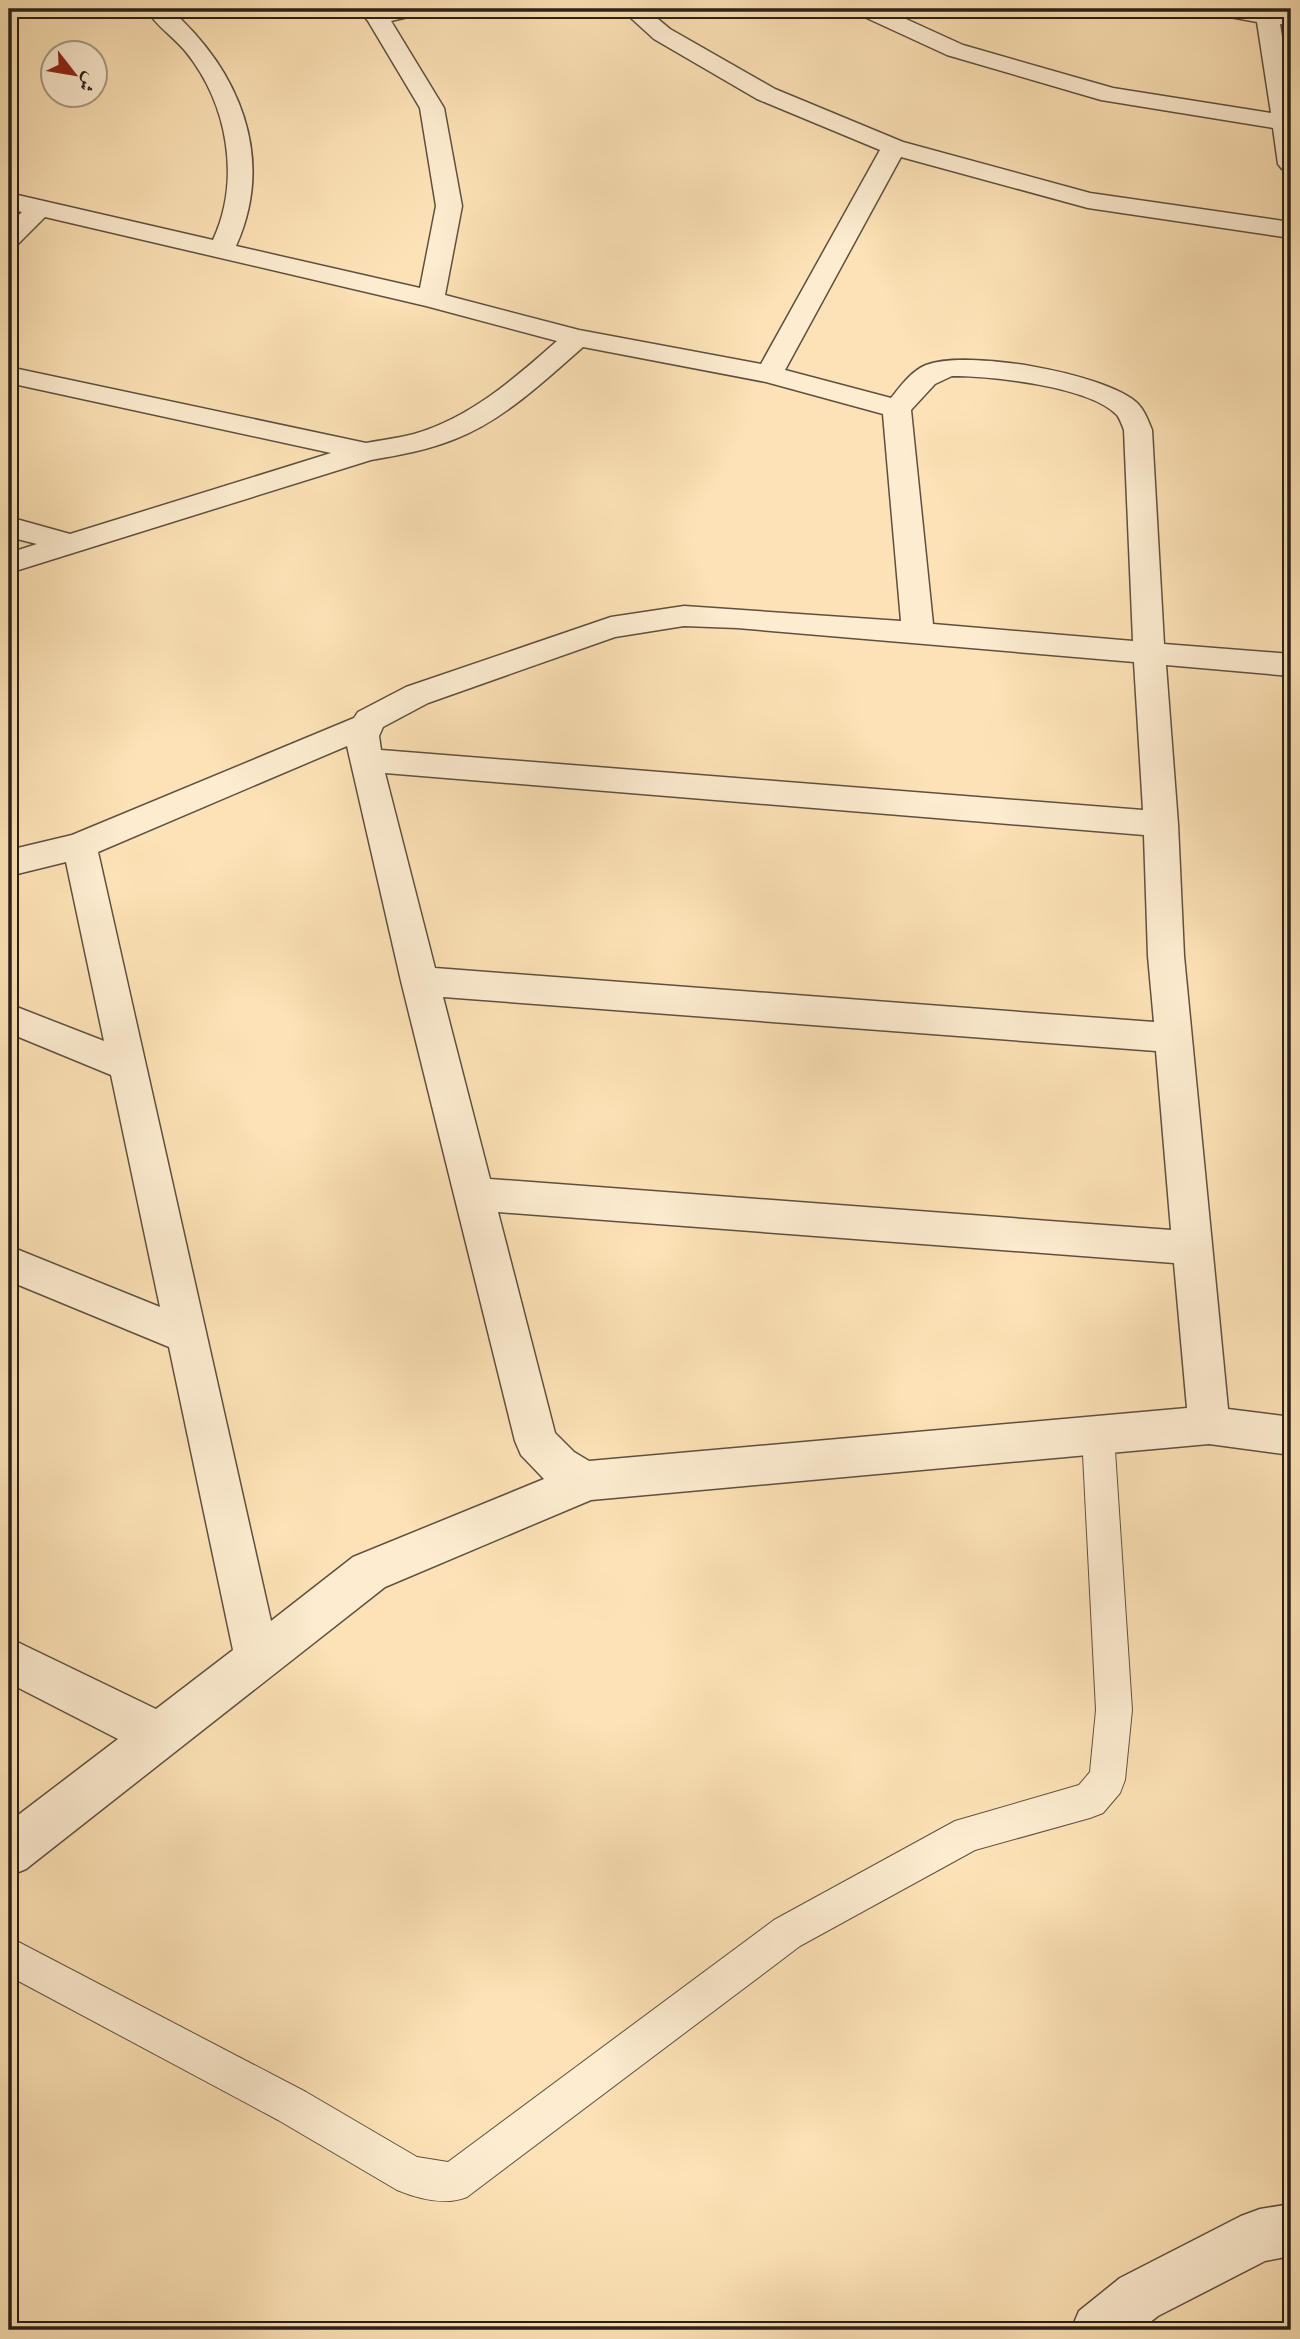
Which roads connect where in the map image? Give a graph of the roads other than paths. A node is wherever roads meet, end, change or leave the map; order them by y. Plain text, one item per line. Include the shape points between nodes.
1 (157, 9) edge
2 (413, 9) edge
3 (632, 9) edge
4 (866, 9) edge
5 (1222, 9) edge
6 (373, 13) edge
7 (1267, 13) edge
8 (1291, 18) edge
9 (1288, 122) edge
10 (894, 147) junction
11 (1291, 164) edge
12 (9, 201) edge
13 (40, 208) junction
14 (1291, 230) edge
15 (9, 238) edge
16 (221, 251) junction
17 (432, 299) junction
18 (577, 338) junction
19 (769, 374) junction
20 (9, 375) edge
21 (897, 409) junction
22 (366, 452) junction
23 (9, 527) edge
24 (72, 544) junction
25 (9, 563) edge
26 (918, 635) junction
27 (1149, 652) junction
28 (1291, 665) edge
29 (365, 743) junction
30 (1161, 824) junction
31 (80, 846) junction
32 (9, 863) edge
33 (419, 981) junction
34 (9, 1018) edge
35 (1173, 1038) junction
36 (128, 1066) junction
37 (474, 1194) junction
38 (1193, 1248) junction
39 (9, 1263) edge
40 (187, 1336) junction
41 (1209, 1425) junction
42 (1098, 1435) junction
43 (1291, 1436) edge
44 (589, 1480) junction
45 (257, 1659) junction
46 (9, 1660) edge
47 (159, 1735) junction
48 (9, 1852) edge
49 (9, 1956) edge
50 (1291, 2230) edge
51 (1098, 2330) edge

1 - 16 street via 211,66 234,119 242,164 238,207
2 - 6 street
3 - 10 street via 662,34 766,94
4 - 9 street via 955,50 1110,95
5 - 7 street
6 - 17 street via 432,108 449,206
7 - 8 street
7 - 9 street
9 - 11 street
10 - 14 street via 1088,200
10 - 19 street
12 - 13 street
13 - 15 street
13 - 16 street
16 - 17 street
17 - 18 street
18 - 19 street
18 - 22 street via 476,418 426,440
19 - 21 street
20 - 22 street
21 - 26 street
21 - 27 street via 933,372 957,366 1085,388 1124,407 1138,430
22 - 24 street
23 - 24 street
24 - 25 street
26 - 27 street
26 - 29 street via 684,616 611,627 417,695 380,713
27 - 28 street
27 - 30 street
29 - 30 street
29 - 31 street
29 - 33 street
30 - 35 street
31 - 32 street
31 - 36 street
33 - 35 street
33 - 37 street
34 - 36 street
35 - 38 street
36 - 40 street
37 - 38 street
37 - 44 street via 536,1441 568,1474
38 - 41 street
39 - 40 street
40 - 45 street
41 - 42 street
41 - 43 street
42 - 44 street
42 - 49 lane via 1114,1710 1107,1780 1090,1800 968,1834 787,1933 453,2183 411,2176 292,2106
44 - 45 street via 369,1572
45 - 47 street
46 - 47 street
47 - 48 street
50 - 51 street via 1261,2235 1139,2297

